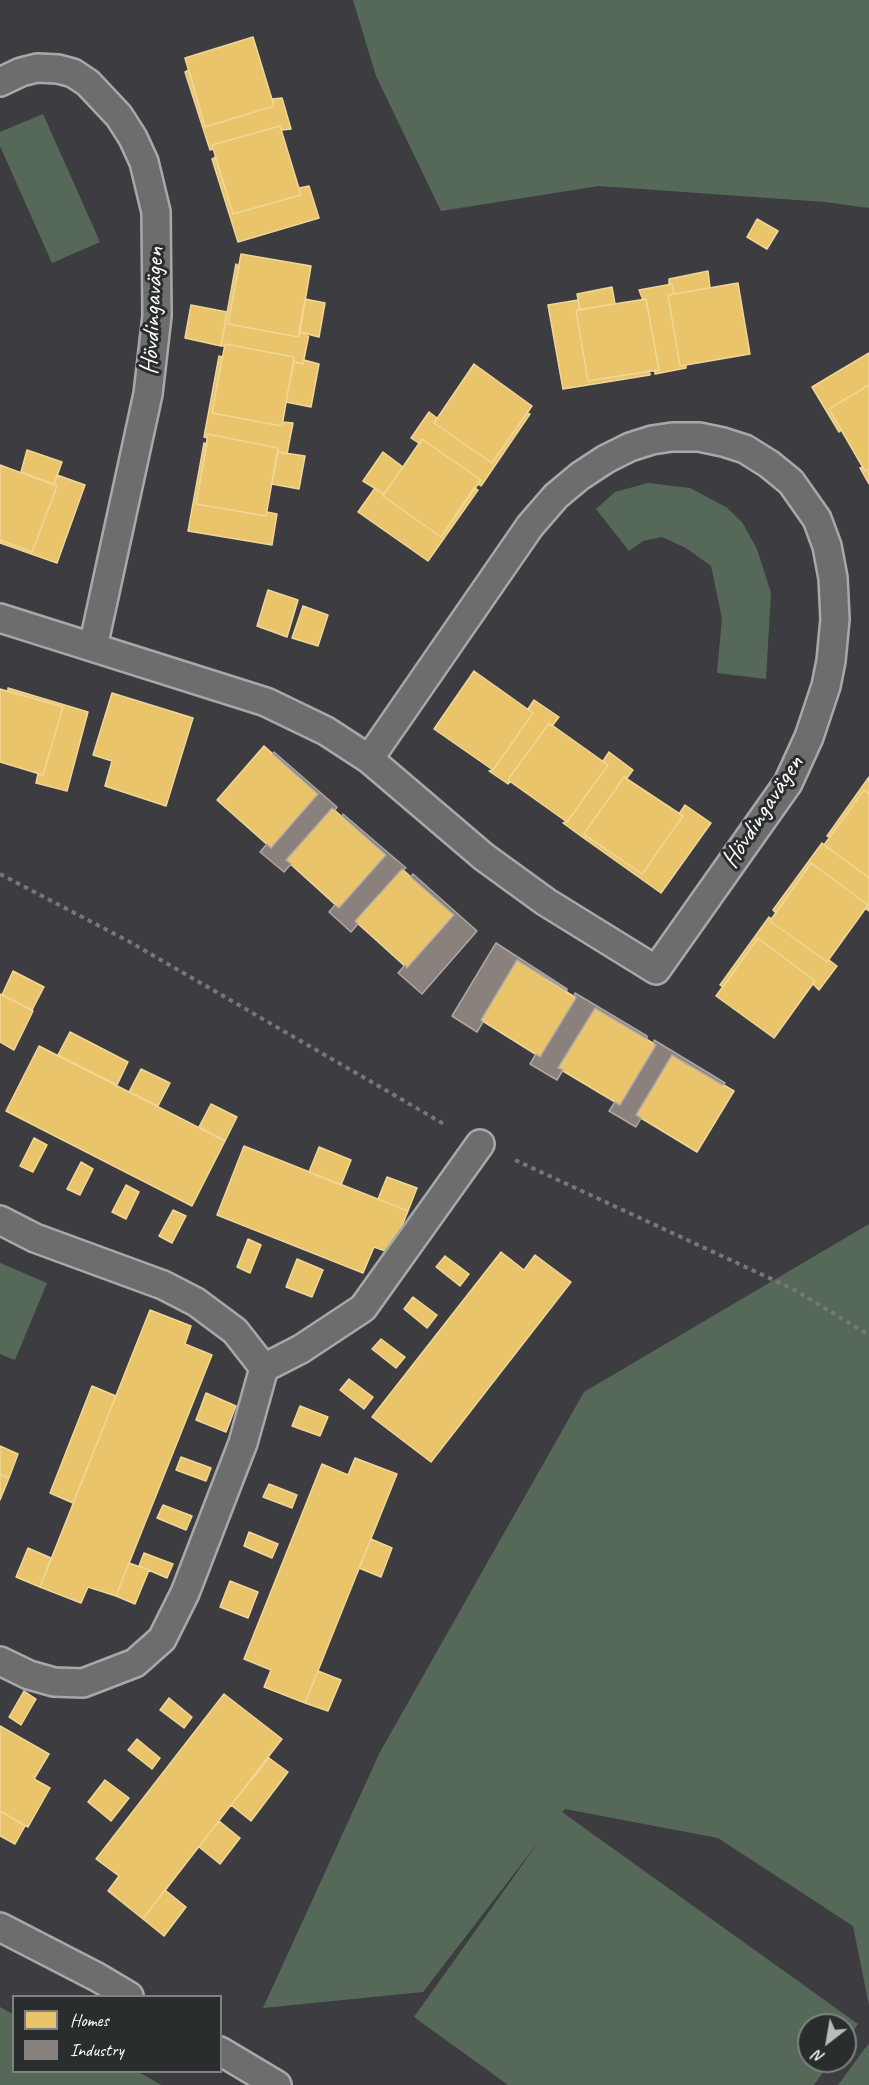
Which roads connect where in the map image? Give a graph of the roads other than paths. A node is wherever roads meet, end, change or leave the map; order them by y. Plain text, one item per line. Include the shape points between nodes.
1 (0, 82) edge
2 (0, 618) edge
3 (93, 647) junction
4 (369, 759) junction
5 (480, 1144) road end
6 (0, 1220) edge
7 (264, 1368) junction
8 (0, 1661) edge
9 (0, 1927) edge
10 (127, 1995) edge
11 (222, 2052) edge
12 (276, 2085) edge

1 - 3 lane, Hövdingavägen via 37,68 73,73 88,82 133,138 144,162 156,212 157,316 148,394
2 - 3 lane, Hövdingavägen
3 - 4 lane, Hövdingavägen via 266,702 326,730
4 - 4 lane, Hövdingavägen via 530,526 556,496 606,459 630,447 672,437 723,442 745,449 791,482 817,519 831,568 835,619 826,686 809,737 788,783 656,970 546,902 484,857
5 - 7 lane via 363,1308 302,1349
6 - 7 lane via 34,1238 163,1285 196,1302 235,1331
7 - 8 lane via 243,1443 185,1593 162,1639 135,1663 83,1683 54,1682
9 - 10 lane
11 - 12 lane

